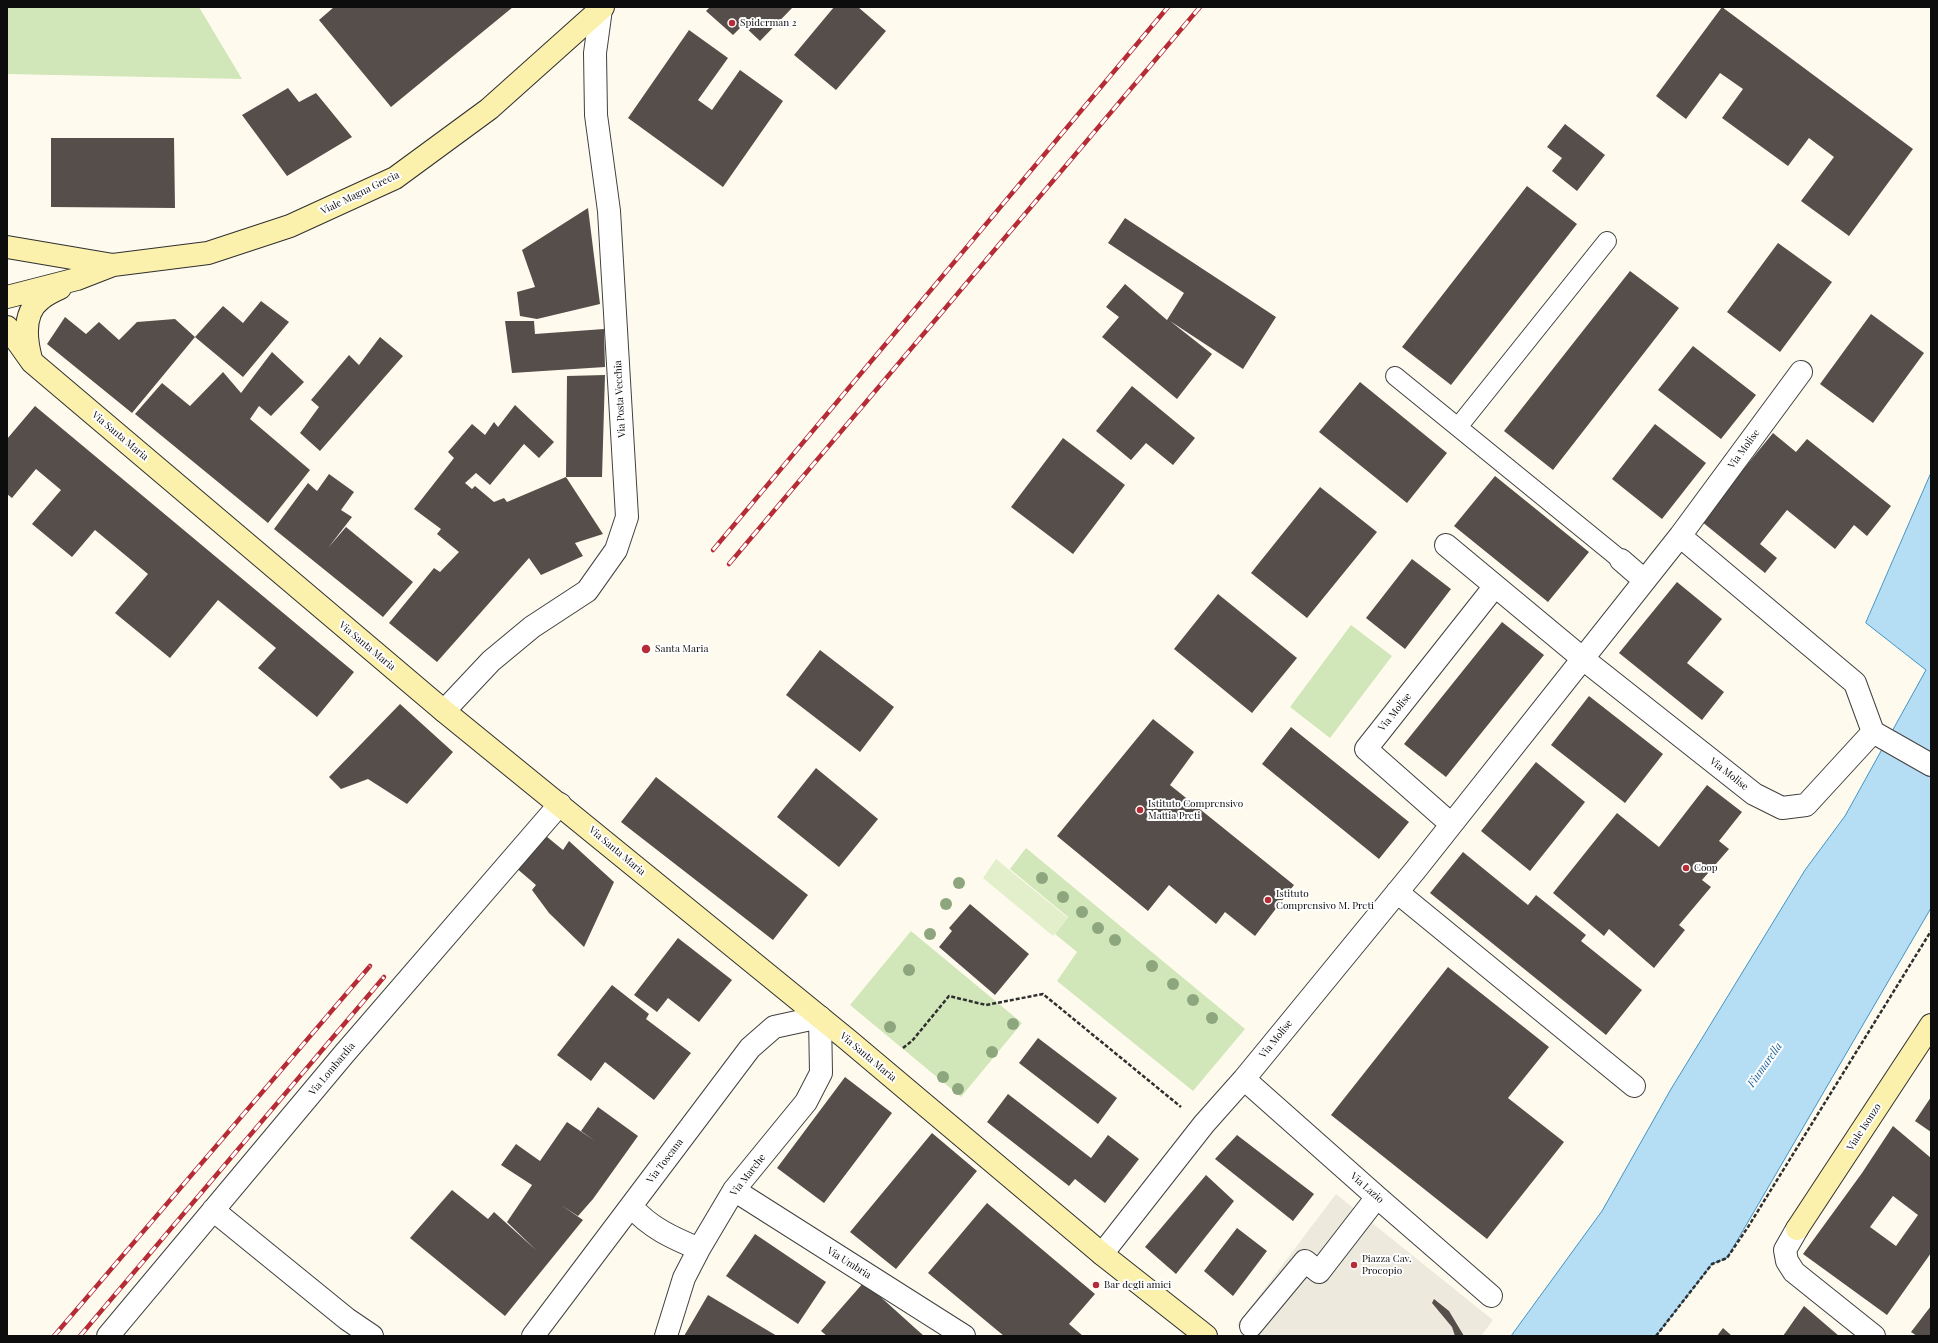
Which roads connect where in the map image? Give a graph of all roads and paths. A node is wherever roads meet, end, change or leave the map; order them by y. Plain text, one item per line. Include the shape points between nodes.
1 (602, 8) edge
2 (1607, 241) dead end
3 (7, 248) edge
4 (113, 265) junction
5 (77, 279) junction
6 (7, 297) edge
7 (7, 327) edge
8 (7, 352) edge
9 (32, 362) junction
10 (1801, 372) dead end
11 (1395, 376) dead end
12 (1458, 427) junction
13 (1680, 536) junction
14 (1446, 545) dead end
15 (1621, 560) joint
16 (1644, 580) junction
17 (1495, 586) junction
18 (1582, 658) junction
19 (444, 711) junction
20 (1873, 732) junction
21 (1931, 765) edge
22 (560, 804) junction
23 (1451, 824) junction
24 (1397, 892) junction
25 (1931, 931) edge
26 (820, 1017) junction
27 (1931, 1026) edge
28 (912, 1041) dead end
29 (1244, 1079) junction
30 (1634, 1086) dead end
31 (1204, 1124) junction
32 (734, 1190) junction
33 (1376, 1197) junction
34 (631, 1206) junction
35 (213, 1210) junction
36 (699, 1249) junction
37 (1102, 1254) junction
38 (1491, 1296) dead end
39 (1251, 1326) dead end
40 (108, 1336) edge
41 (372, 1336) edge
42 (534, 1336) edge
43 (666, 1336) edge
44 (964, 1336) edge
45 (1206, 1336) edge
46 (1656, 1336) edge
47 (1874, 1336) edge

1 - 4 street, Viale Magna Grecia via 489,109 395,178 290,226 208,253
1 - 19 street, Via Posta Vecchia via 595,53 596,115 609,211 627,517 616,550 587,591 532,627 491,661
2 - 12 lane
3 - 4 street, Viale Magna Grecia
4 - 5 street, Viale Magna Grecia
5 - 6 street, Viale Magna Grecia
5 - 9 street via 41,299 31,310 27,342
7 - 9 street, Via Santa Maria
8 - 9 street, Via Santa Maria
9 - 19 street, Via Santa Maria
10 - 13 street, Via Molise
11 - 12 lane
12 - 15 lane
13 - 16 street, Via Molise
13 - 20 street via 1855,683
14 - 17 street, Via Molise
15 - 16 street
16 - 18 street, Via Molise
17 - 18 street, Via Molise
17 - 23 street, Via Molise via 1366,749
18 - 20 street, Via Molise via 1754,794 1782,808 1806,805
18 - 23 street, Via Molise
19 - 22 street, Via Santa Maria
20 - 21 street
22 - 26 street, Via Santa Maria
22 - 35 street, Via Lombardia
23 - 24 street, Via Molise
24 - 29 street, Via Molise
24 - 30 street
25 - 46 path via 1727,1258 1712,1264
26 - 32 street, Via Marche via 821,1073 806,1102
26 - 34 street, Via Toscana via 774,1027 750,1048
26 - 37 street, Via Santa Maria
27 - 47 street, Viale Isonzo via 1785,1250 1787,1261 1794,1272
28 - 31 path via 949,996 986,1005 1043,994
29 - 31 street, Via Molise
29 - 33 street, Via Lazio
31 - 37 street, Via Molise
32 - 36 street, Via Marche
32 - 44 street, Via Umbria
33 - 38 street, Via Lazio
33 - 39 street via 1319,1272 1305,1261
34 - 36 street via 658,1231
34 - 42 street, Via Toscana
35 - 40 street, Via Lombardia
35 - 41 street via 347,1319
36 - 43 street, Via Marche via 684,1278
37 - 45 street, Via Santa Maria

